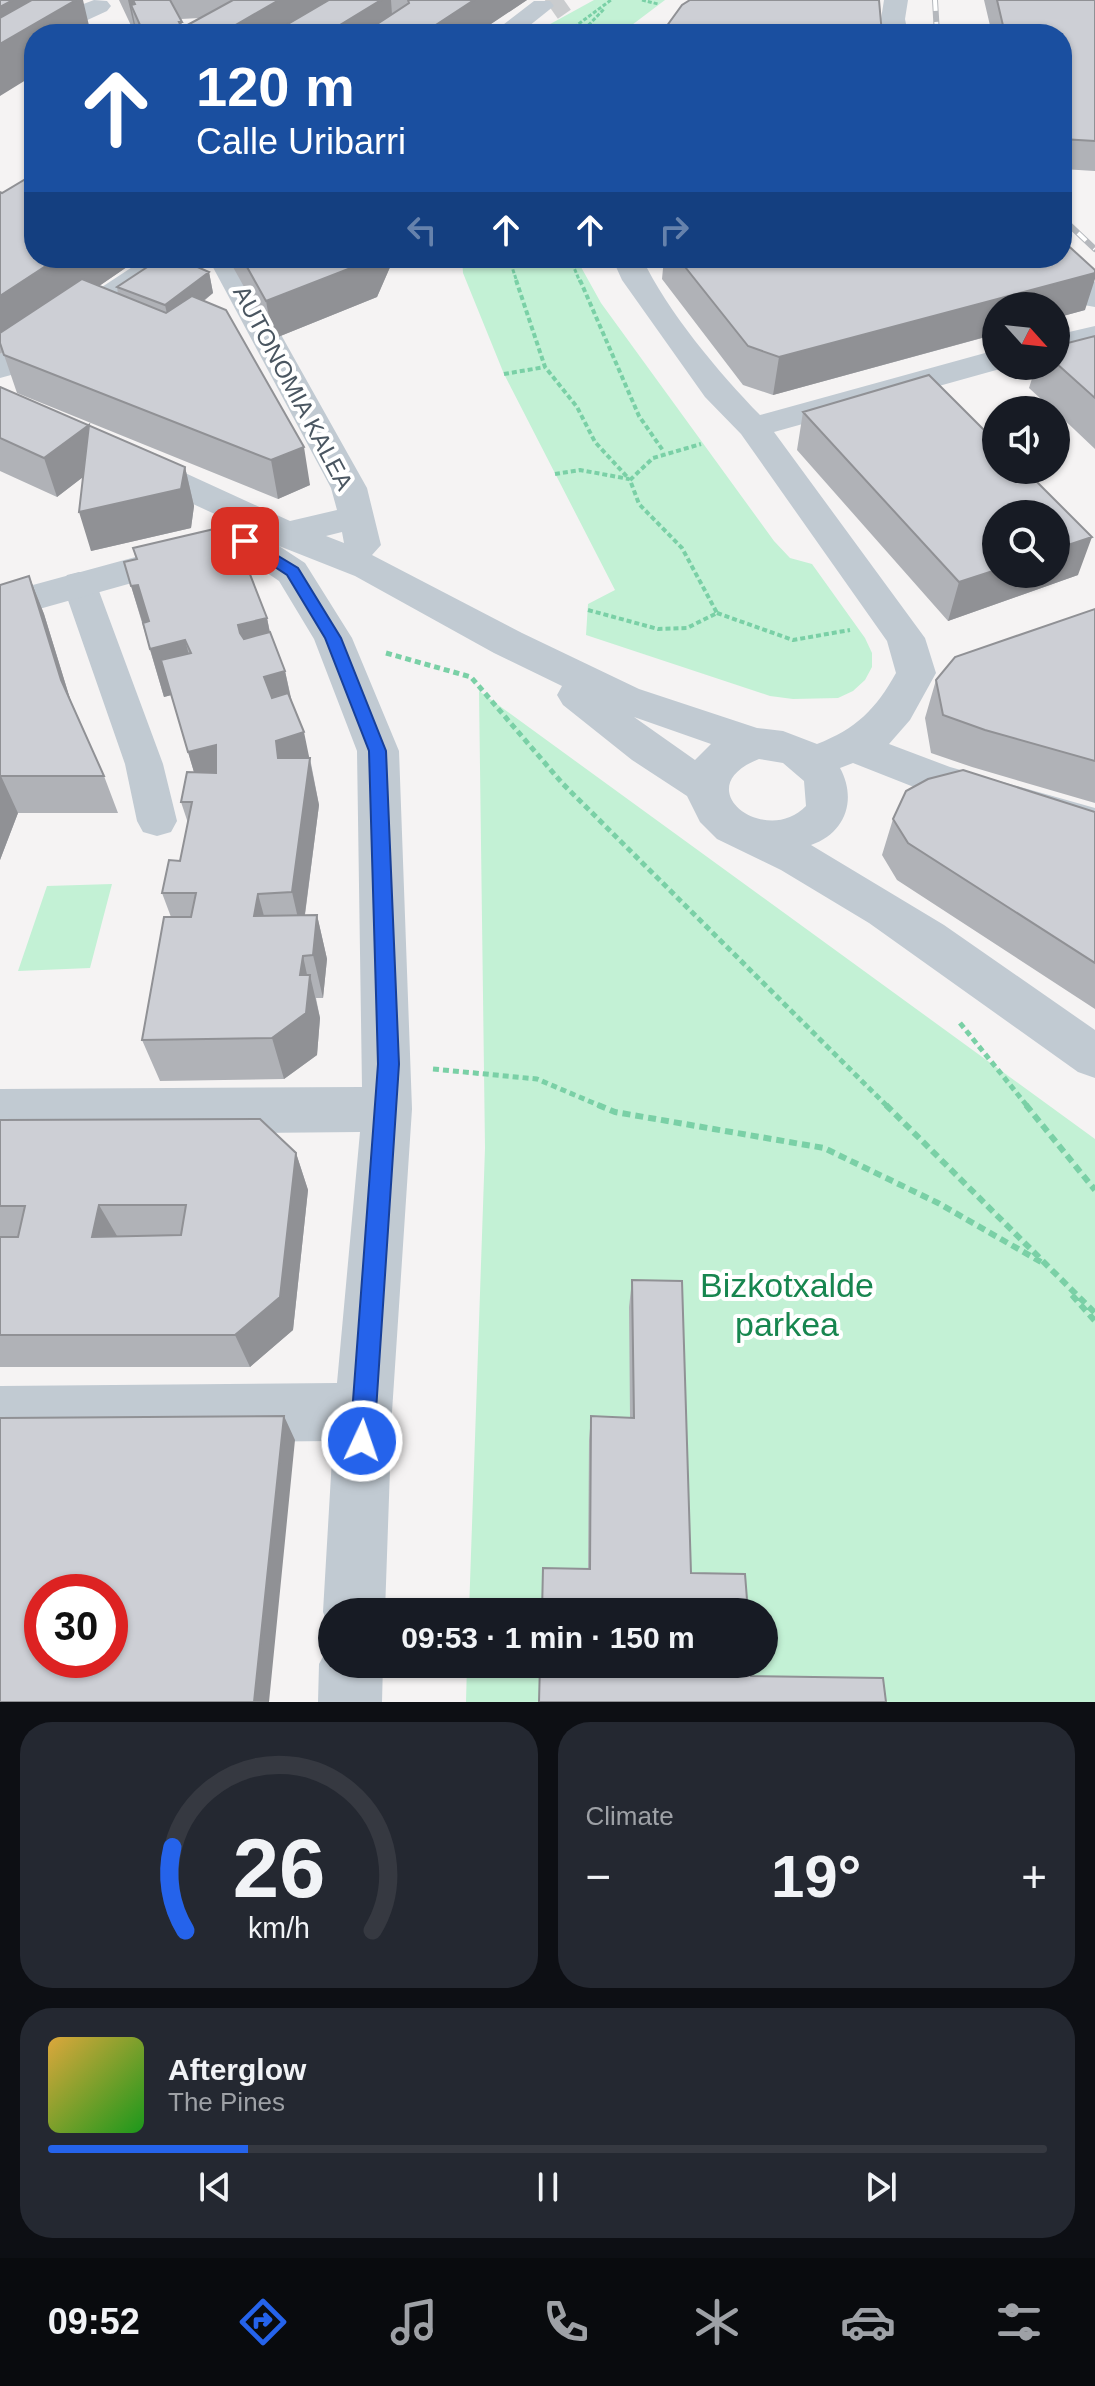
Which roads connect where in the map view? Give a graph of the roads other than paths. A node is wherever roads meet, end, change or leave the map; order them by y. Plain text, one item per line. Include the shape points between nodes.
1 (896, 0) edge
2 (542, 6) tunnel mouth
3 (101, 9) edge
4 (57, 24) edge
5 (517, 24) edge
6 (894, 24) edge
7 (151, 268) edge
8 (228, 268) edge
9 (632, 268) edge
10 (1061, 268) edge
11 (1095, 298) edge
12 (1095, 335) edge
13 (1070, 341) edge
14 (982, 364) edge
15 (0, 368) edge
16 (753, 427) junction
17 (106, 450) edge
18 (357, 517) junction
19 (245, 527) junction
20 (287, 534) junction
21 (321, 548) junction
22 (368, 567) junction
23 (292, 572) junction
24 (79, 583) junction
25 (0, 607) edge
26 (508, 643) junction
27 (756, 743) junction
28 (855, 747) junction
29 (812, 761) junction
30 (705, 787) junction
31 (829, 803) junction
32 (157, 821) dead end
33 (1095, 825) edge
34 (751, 835) junction
35 (852, 889) junction
36 (1095, 1057) edge
37 (388, 1087) junction
38 (0, 1112) edge
39 (363, 1412) junction
40 (0, 1415) edge
41 (355, 1598) edge
42 (351, 1678) edge
43 (350, 1702) edge

1 - 6 street
2 - 5 street
3 - 4 street
7 - 15 street
8 - 18 street, AUTONOMIA KALEA via 349,488
9 - 16 street via 717,390
10 - 11 street
12 - 13 street
14 - 16 street
16 - 28 street via 906,638 935,668 888,724
17 - 19 street
18 - 20 street
18 - 22 street, AUTONOMIA KALEA
19 - 20 street
19 - 23 street
19 - 24 street
20 - 21 street
21 - 22 street
21 - 23 street
22 - 26 street
23 - 37 street via 333,638 378,751
24 - 25 street
24 - 32 street via 144,764
26 - 27 street via 625,699
26 - 30 street
27 - 29 street via 776,744
27 - 30 street via 723,755 711,766
28 - 29 street
28 - 33 street via 939,780
29 - 31 street via 827,782
30 - 34 street via 712,810 724,823
31 - 34 street via 824,816 800,834
31 - 35 street
34 - 35 street
35 - 36 street
37 - 38 street
37 - 39 street
39 - 40 street
39 - 41 street
42 - 43 street

